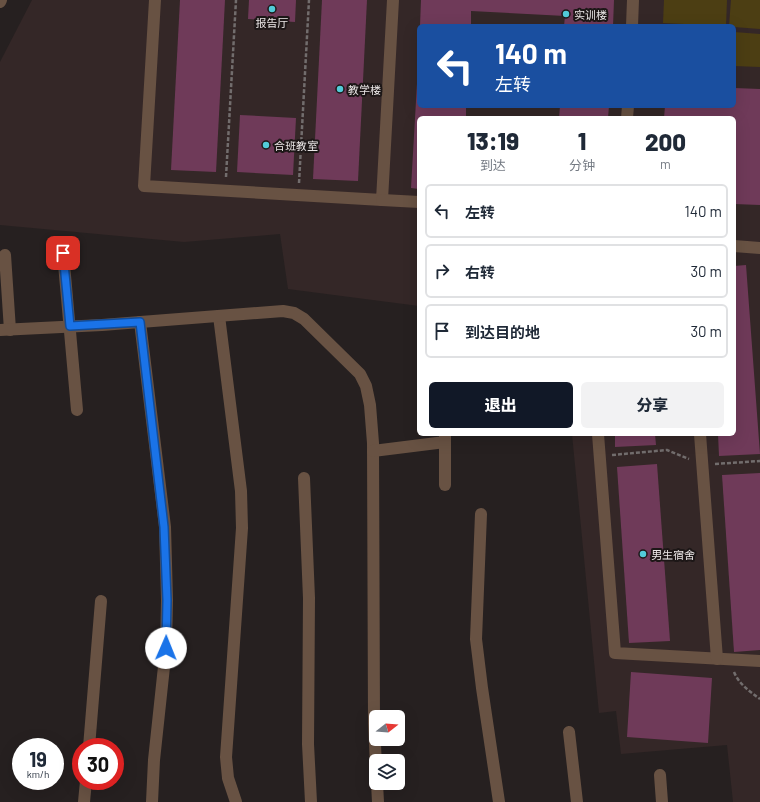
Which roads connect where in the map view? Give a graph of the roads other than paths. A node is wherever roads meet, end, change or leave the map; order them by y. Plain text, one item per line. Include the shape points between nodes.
1 (155, 0) edge
2 (393, 0) edge
3 (633, 0) edge
4 (632, 24) edge
5 (382, 200) junction
6 (417, 202) edge
7 (736, 246) edge
8 (760, 248) edge
9 (63, 253) dead end
10 (5, 255) dead end
11 (219, 316) junction
12 (140, 322) junction
13 (70, 326) junction
14 (5, 330) edge
15 (77, 410) dead end
16 (598, 436) edge
17 (700, 436) edge
18 (445, 438) edge
19 (372, 451) junction
20 (304, 478) dead end
21 (445, 485) dead end
22 (481, 514) dead end
23 (101, 601) dead end
24 (717, 659) junction
25 (760, 661) edge
26 (569, 732) dead end
27 (90, 738) edge
28 (375, 754) edge
29 (660, 775) dead end
30 (85, 790) edge
31 (377, 790) edge
32 (84, 802) edge
33 (152, 802) edge
34 (236, 802) edge
35 (311, 802) edge
36 (378, 802) edge
37 (499, 802) edge
38 (578, 802) edge
39 (662, 802) edge

1 - 5 street via 144,186
2 - 5 street
3 - 4 street
5 - 6 street
7 - 8 street
9 - 13 street
10 - 14 street
11 - 12 street
11 - 19 street via 283,311 294,313 304,319 360,374 366,386 370,405
11 - 34 street via 241,491 242,528 226,757 228,778
12 - 13 street
12 - 33 street via 164,527 167,600 166,648
13 - 14 street
13 - 15 street
16 - 24 street via 615,653
17 - 24 street
18 - 19 street
18 - 21 street
19 - 28 street
20 - 35 street via 309,598 308,744
22 - 37 street via 476,639
23 - 27 street
24 - 25 street
26 - 38 street
29 - 39 street
30 - 32 street
31 - 36 street

